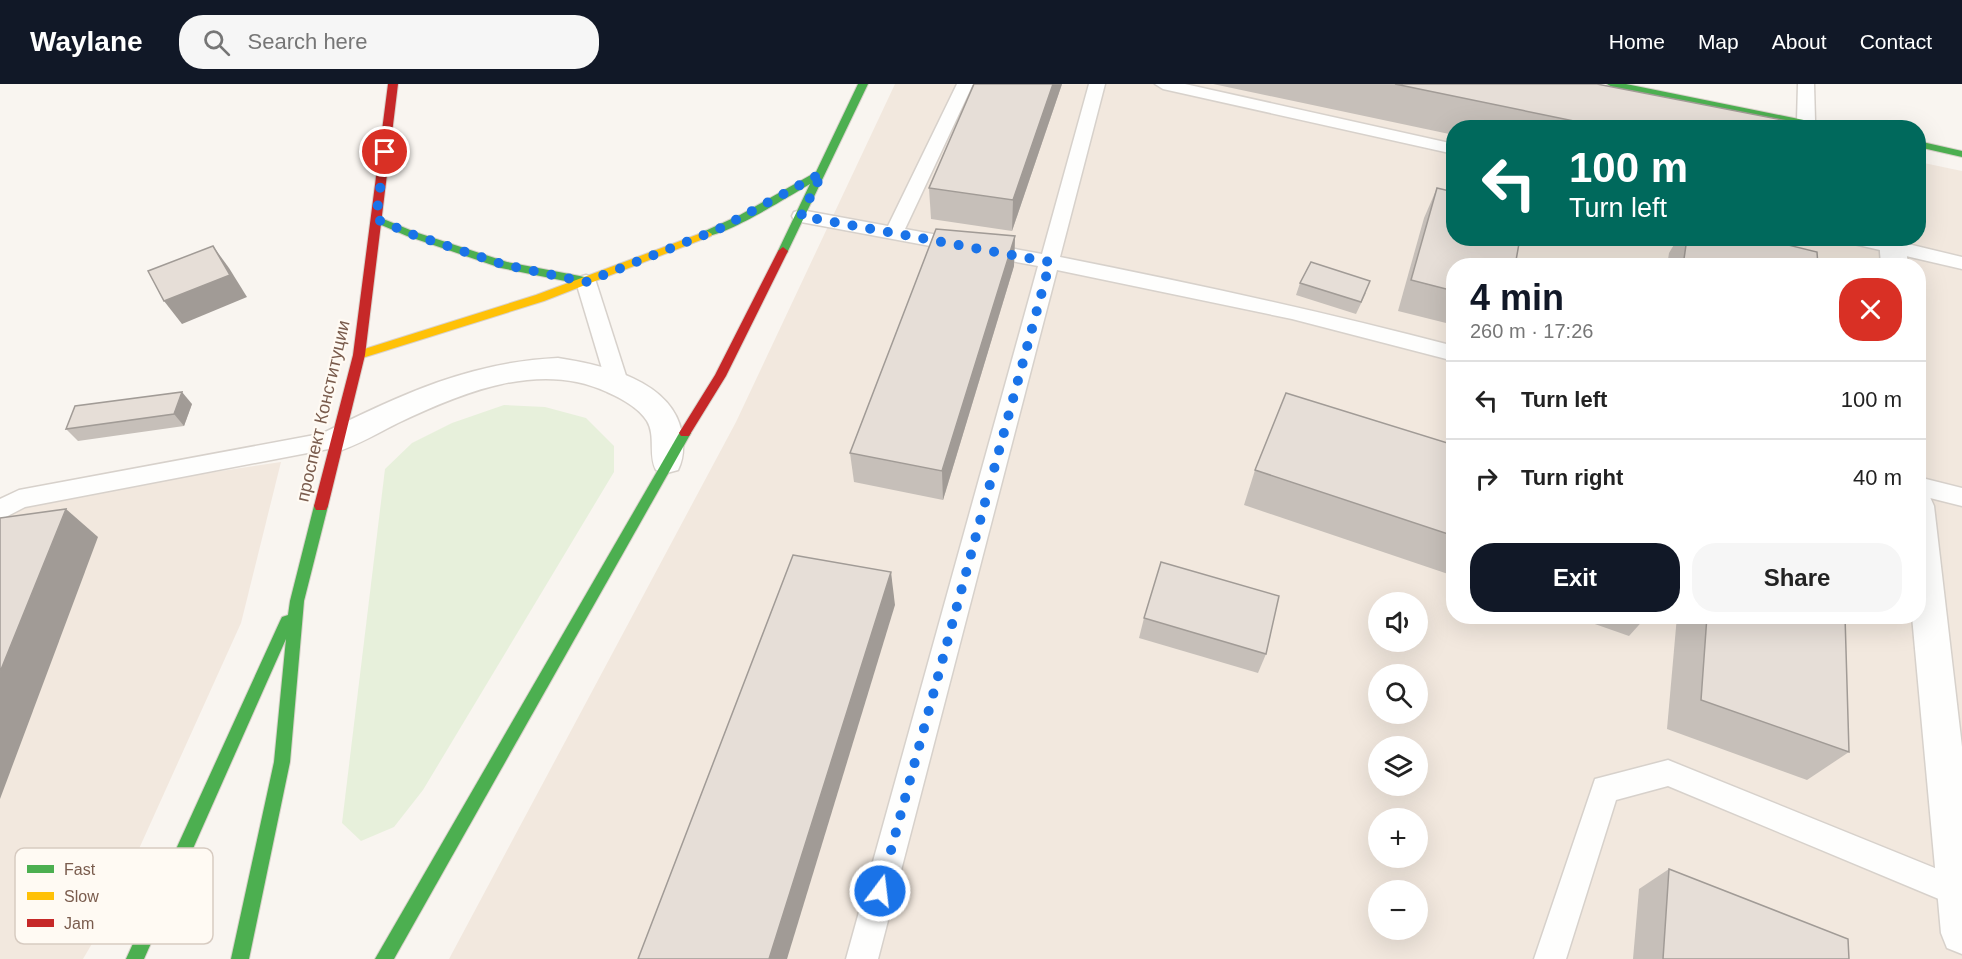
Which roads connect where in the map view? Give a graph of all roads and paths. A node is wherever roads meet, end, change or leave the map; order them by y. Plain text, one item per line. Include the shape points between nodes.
1 (393, 84) edge
2 (863, 84) edge
3 (965, 84) edge
4 (1098, 84) edge
5 (1163, 84) edge
6 (1612, 84) edge
7 (1806, 84) edge
8 (1801, 120) edge
9 (1806, 120) edge
10 (1926, 146) edge
11 (1446, 147) edge
12 (1962, 154) edge
13 (822, 173) junction
14 (801, 216) junction
15 (376, 219) junction
16 (894, 233) junction
17 (1893, 250) edge
18 (1050, 262) junction
19 (1962, 263) edge
20 (586, 282) junction
21 (1446, 352) edge
22 (359, 355) junction
23 (617, 382) junction
24 (336, 440) junction
25 (667, 461) junction
26 (1926, 488) edge
27 (1962, 497) edge
28 (0, 511) edge
29 (1926, 583) edge
30 (297, 601) junction
31 (184, 848) edge
32 (1961, 918) edge
33 (142, 944) edge
34 (135, 959) edge
35 (240, 959) edge
36 (384, 959) edge
37 (862, 959) edge
38 (1550, 959) edge

1 - 15 street, проспект Конституции
2 - 13 street
3 - 16 lane
4 - 18 lane
5 - 11 lane
6 - 8 street
7 - 9 lane
10 - 12 street
13 - 14 street
13 - 20 street via 719,229
14 - 16 lane
14 - 25 street via 720,376
15 - 20 street via 505,265
15 - 22 street, проспект Конституции
16 - 18 lane
17 - 19 lane
18 - 21 lane via 1358,327
18 - 37 lane
20 - 22 street
20 - 23 lane
22 - 24 street, проспект Конституции
23 - 24 street via 579,370 549,368 502,374 458,385
23 - 25 street via 662,417 668,434
24 - 28 lane via 20,499
24 - 30 street, проспект Конституции
25 - 36 street
26 - 27 lane
29 - 32 street
30 - 31 street, проспект Конституции
30 - 35 street, проспект Конституции via 282,762
32 - 38 lane via 1668,773 1605,789
33 - 34 street, проспект Конституции

